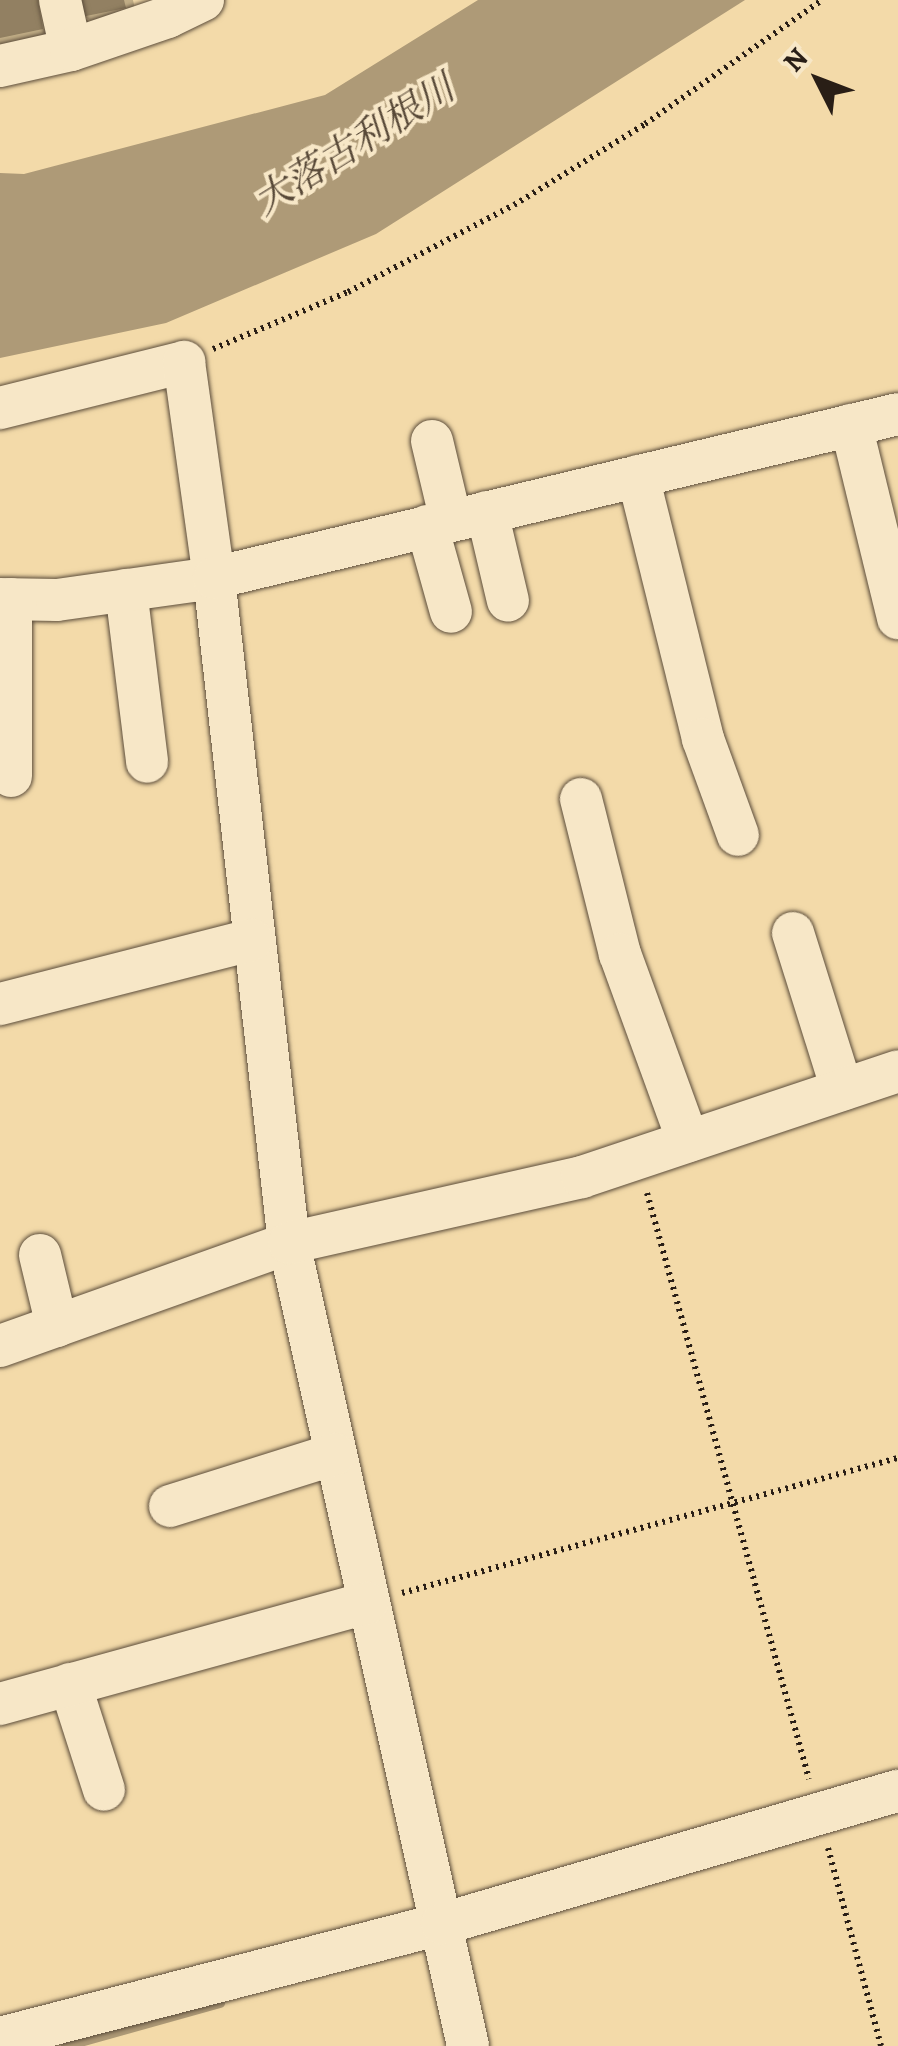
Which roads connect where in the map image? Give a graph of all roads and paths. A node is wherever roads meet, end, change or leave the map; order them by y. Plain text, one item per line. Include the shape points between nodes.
1 (60, 0) edge
2 (203, 0) edge
3 (822, 0) edge
4 (71, 50) junction
5 (0, 66) edge
6 (184, 362) junction
7 (0, 408) edge
8 (898, 414) edge
9 (851, 425) junction
10 (432, 441) dead end
11 (638, 476) junction
12 (455, 520) junction
13 (214, 578) junction
14 (126, 590) junction
15 (6, 599) edge
16 (508, 601) dead end
17 (450, 612) dead end
18 (898, 618) edge
19 (147, 762) dead end
20 (11, 776) dead end
21 (581, 799) dead end
22 (738, 834) dead end
23 (793, 932) dead end
24 (252, 940) junction
25 (0, 1004) edge
26 (898, 1071) edge
27 (842, 1089) junction
28 (688, 1141) junction
29 (637, 1158) junction
30 (289, 1244) junction
31 (40, 1256) dead end
32 (57, 1326) junction
33 (0, 1346) edge
34 (335, 1454) junction
35 (898, 1458) edge
36 (732, 1503) junction
37 (170, 1506) dead end
38 (367, 1603) junction
39 (70, 1684) junction
40 (0, 1704) edge
41 (104, 1790) dead end
42 (898, 1791) edge
43 (818, 1811) junction
44 (442, 1924) junction
45 (0, 2038) edge
46 (468, 2046) edge
47 (881, 2046) edge

1 - 4 street
2 - 4 street
3 - 6 path via 645,124 514,205 348,292
4 - 5 street
6 - 7 street
6 - 13 street
8 - 9 street
9 - 11 street
9 - 18 street
10 - 12 street
11 - 12 street
11 - 22 street via 704,740
12 - 13 street
12 - 16 street
12 - 17 street
13 - 14 street
13 - 24 street
14 - 15 street
14 - 19 street
15 - 20 street
21 - 28 street via 620,954
23 - 27 street
24 - 25 street
24 - 30 street
26 - 27 street
27 - 28 street
28 - 29 street
29 - 30 street via 582,1177
29 - 36 path
30 - 32 street
30 - 34 street
31 - 32 street
32 - 33 street
34 - 37 street
34 - 38 street
35 - 36 path
36 - 38 path
36 - 43 path
38 - 39 street
38 - 44 street
39 - 40 street
39 - 41 street
42 - 43 street
43 - 44 street
43 - 47 path
44 - 45 street
44 - 46 street

